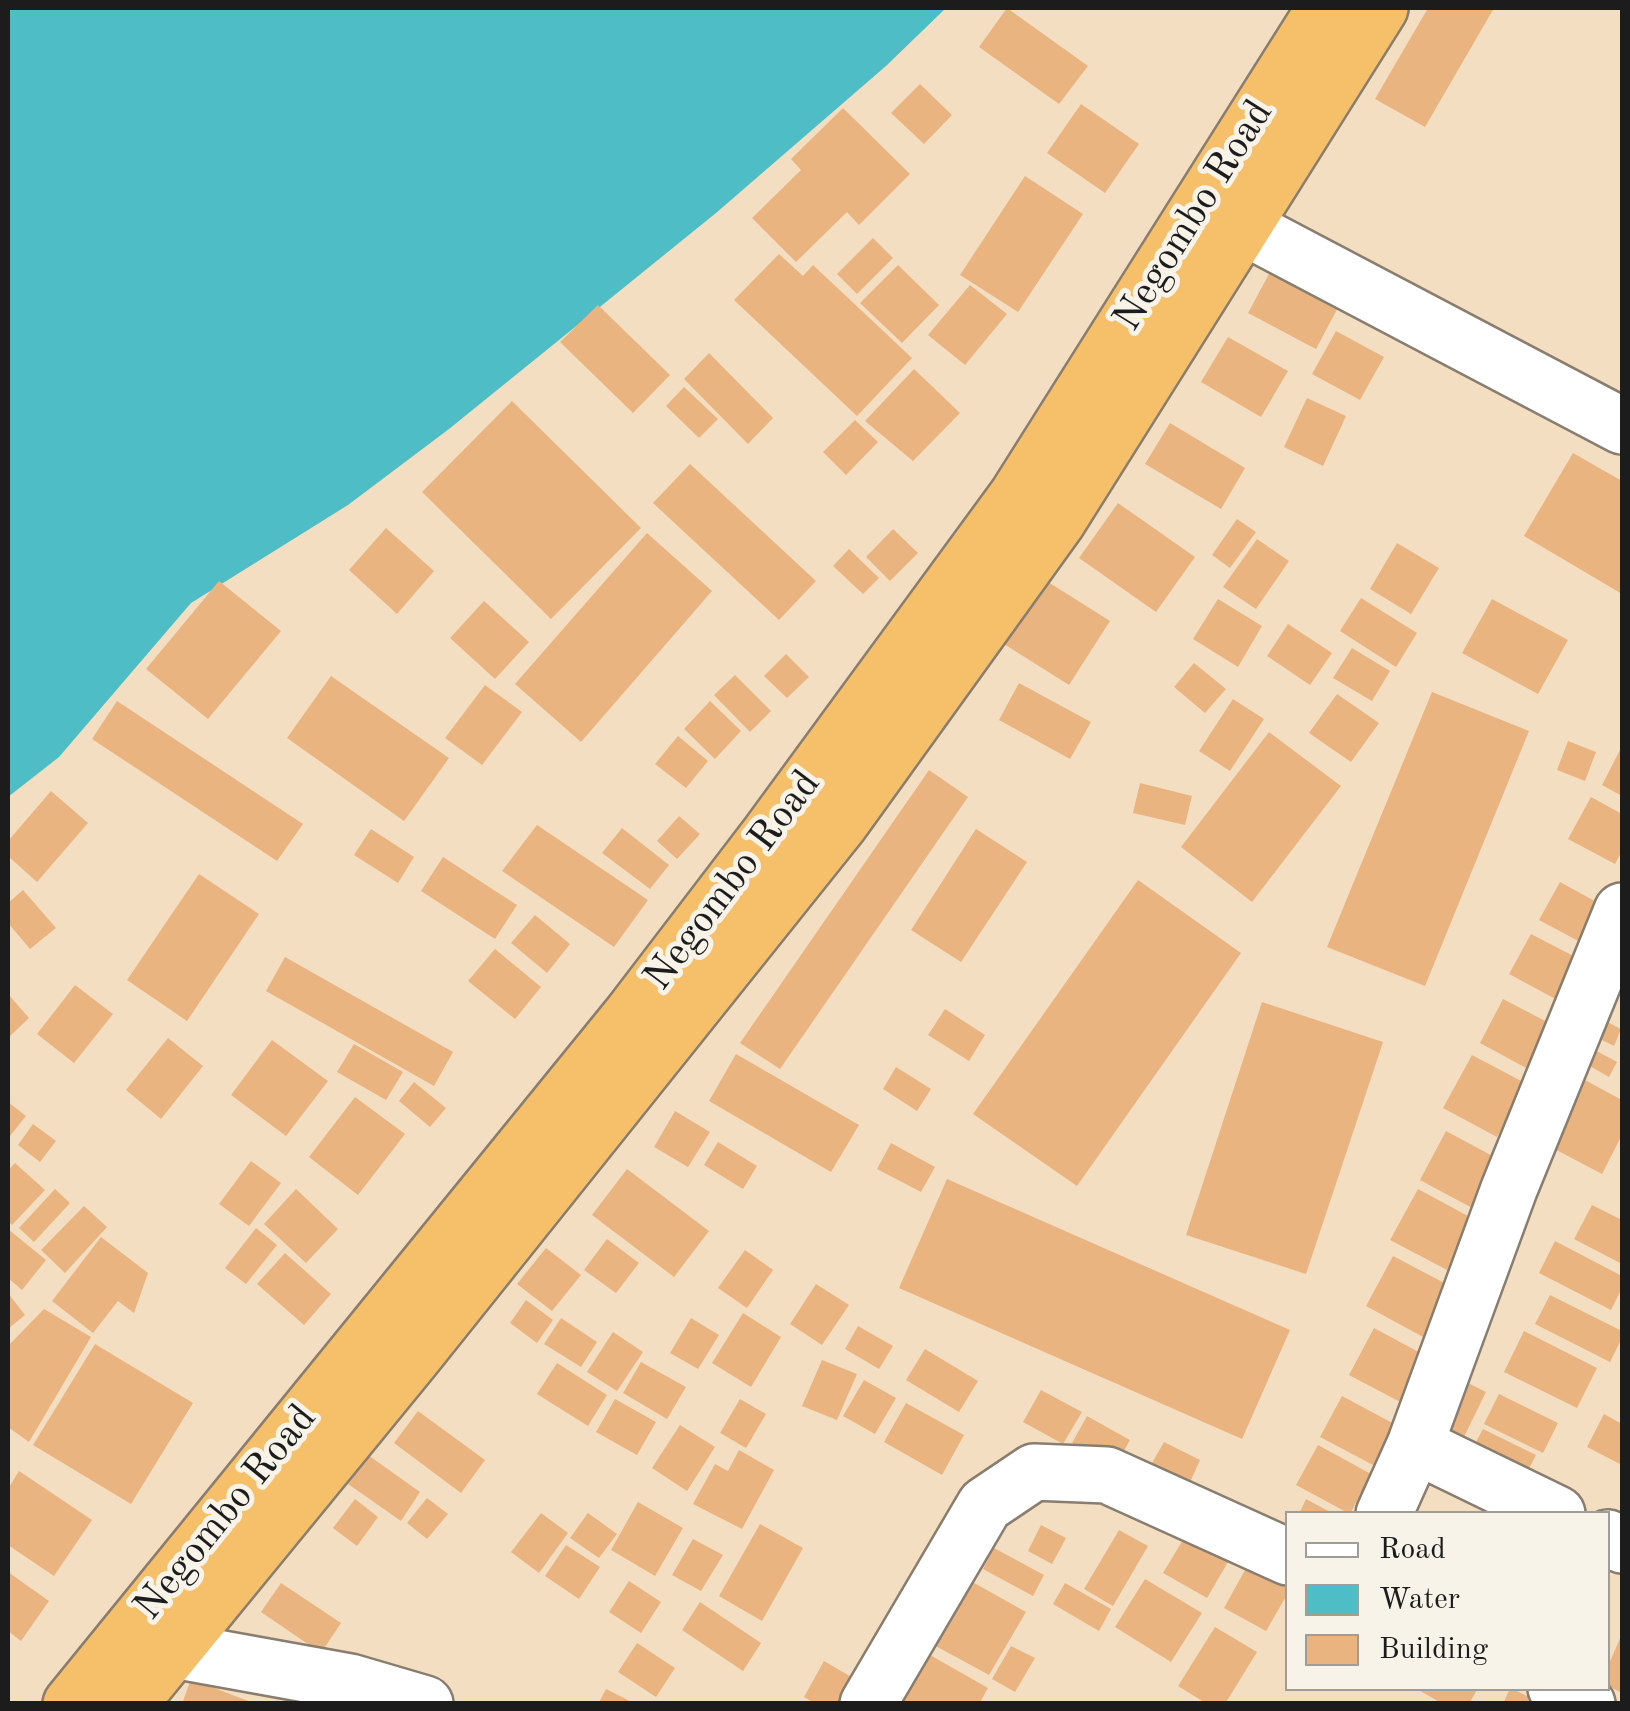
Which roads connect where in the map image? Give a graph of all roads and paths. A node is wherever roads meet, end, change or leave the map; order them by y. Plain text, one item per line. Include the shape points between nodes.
1 (1325, 8) edge
2 (1380, 8) edge
3 (1242, 226) junction
4 (1622, 426) edge
5 (1622, 910) edge
6 (1415, 1445) junction
7 (1385, 1511) edge
8 (1550, 1511) edge
9 (1285, 1556) edge
10 (172, 1650) junction
11 (1562, 1691) edge
12 (71, 1704) edge
13 (129, 1704) edge
14 (425, 1704) edge
15 (868, 1704) edge
16 (1587, 1704) edge

1 - 12 highway, Negombo Road via 1017,496 839,740 632,1014
2 - 3 highway, Negombo Road
3 - 4 street
3 - 10 highway, Negombo Road via 1058,522 841,822
5 - 6 street
6 - 7 street
6 - 8 street
9 - 15 street via 1107,1475 1034,1472 985,1504
10 - 13 highway, Negombo Road
10 - 14 street via 350,1682
11 - 16 street

